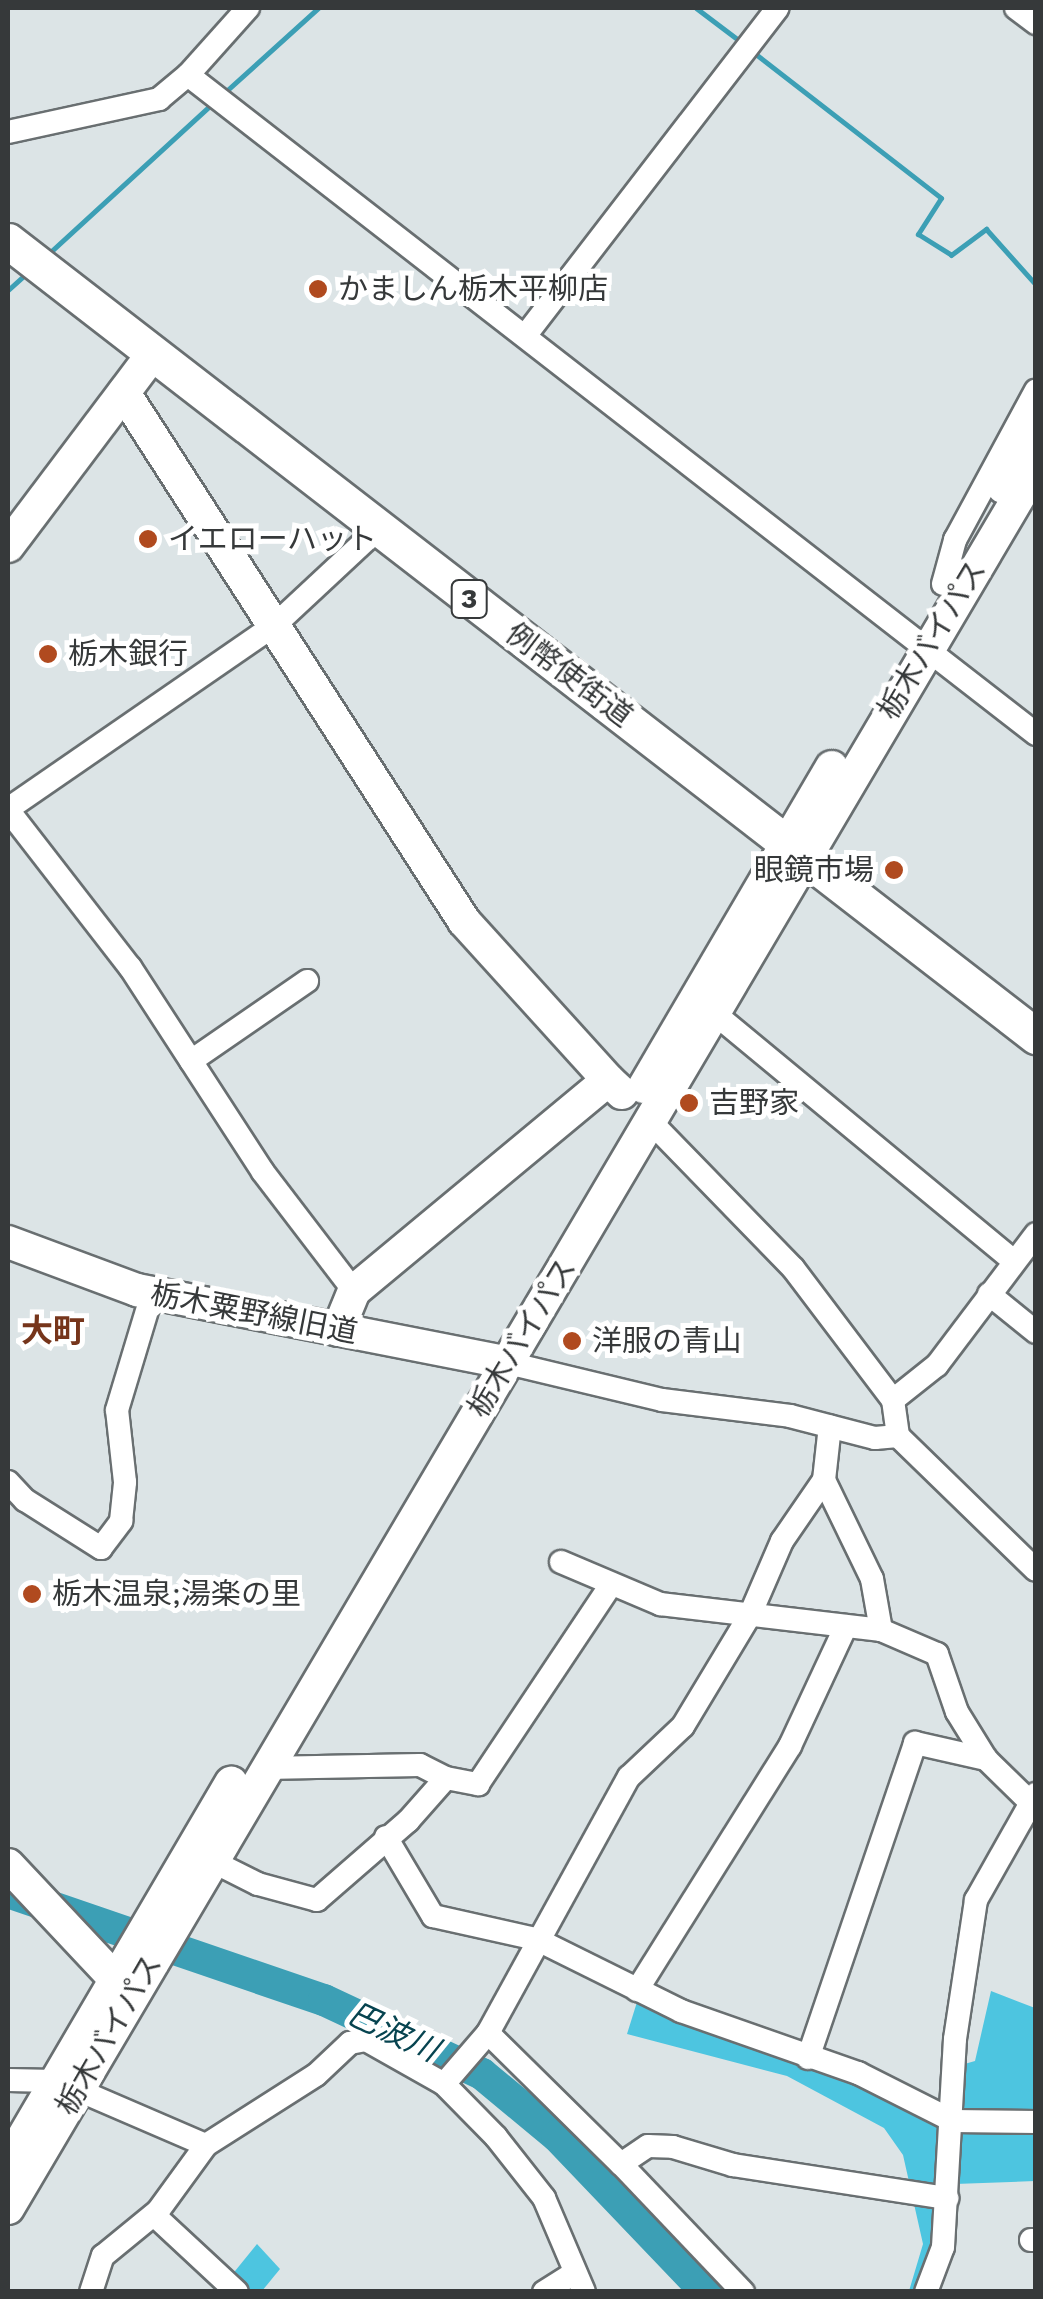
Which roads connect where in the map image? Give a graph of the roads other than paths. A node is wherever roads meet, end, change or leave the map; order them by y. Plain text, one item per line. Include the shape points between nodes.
1 (248, 8) edge
2 (778, 8) edge
3 (1016, 8) edge
4 (1036, 23) edge
5 (188, 75) junction
6 (8, 132) edge
7 (8, 240) edge
8 (525, 336) junction
9 (152, 356) junction
10 (1036, 390) edge
11 (124, 393) junction
12 (1036, 432) edge
13 (1036, 468) edge
14 (1036, 499) edge
15 (378, 530) junction
16 (8, 546) edge
17 (983, 554) junction
18 (943, 584) junction
19 (276, 624) junction
20 (918, 643) junction
21 (1036, 734) edge
22 (8, 810) edge
23 (797, 849) junction
24 (307, 981) dead end
25 (714, 1012) junction
26 (1036, 1036) edge
27 (191, 1060) junction
28 (608, 1080) junction
29 (642, 1112) junction
30 (8, 1242) edge
31 (1028, 1248) edge
32 (354, 1291) junction
33 (152, 1294) junction
34 (989, 1294) junction
35 (338, 1330) junction
36 (1036, 1332) edge
37 (496, 1361) junction
38 (894, 1400) junction
39 (830, 1426) junction
40 (898, 1436) junction
41 (824, 1480) junction
42 (8, 1482) edge
43 (561, 1562) dead end
44 (1036, 1570) edge
45 (610, 1586) junction
46 (750, 1616) junction
47 (846, 1626) junction
48 (881, 1630) junction
49 (986, 1759) junction
50 (265, 1768) junction
51 (446, 1778) junction
52 (1033, 1802) edge
53 (386, 1838) junction
54 (212, 1861) junction
55 (12, 1870) edge
56 (162, 1922) junction
57 (536, 1938) junction
58 (128, 1981) junction
59 (637, 1990) junction
60 (484, 2037) junction
61 (808, 2058) junction
62 (449, 2078) junction
63 (8, 2080) edge
64 (66, 2086) junction
65 (954, 2121) junction
66 (1036, 2122) edge
67 (206, 2145) junction
68 (8, 2162) edge
69 (621, 2164) junction
70 (946, 2198) junction
71 (8, 2208) edge
72 (154, 2214) junction
73 (580, 2282) edge
74 (91, 2292) edge
75 (236, 2292) edge
76 (544, 2292) edge
77 (743, 2292) edge
78 (926, 2292) edge

1 - 5 street
2 - 8 street
3 - 4 street
5 - 6 street via 159,100
5 - 8 street
7 - 9 main road, 例幣使街道 / 3
8 - 20 street
9 - 11 main road
9 - 15 main road, 例幣使街道 / 3
10 - 18 street via 955,540
11 - 16 main road
11 - 19 main road
12 - 18 main road, 栃木バイパス
13 - 17 main road, 栃木バイパス
14 - 17 street
15 - 19 street
15 - 23 main road, 例幣使街道 / 3
17 - 20 main road, 栃木バイパス
18 - 20 main road, 栃木バイパス
19 - 22 street
19 - 28 main road via 464,921
20 - 21 street
20 - 23 main road, 栃木バイパス
22 - 27 street via 130,967
23 - 25 main road, 栃木バイパス
23 - 26 main road, 例幣使街道 / 3
23 - 29 main road, 栃木バイパス
24 - 27 street
25 - 29 main road, 栃木バイパス
25 - 31 street
27 - 32 street via 322,1258
28 - 29 main road
28 - 32 main road
29 - 37 main road, 栃木バイパス
29 - 38 street via 792,1268
30 - 33 main road, 栃木粟野線旧道 via 86,1276
31 - 34 street
32 - 35 main road
33 - 35 main road, 栃木粟野線旧道
33 - 42 street via 117,1410 125,1482 121,1522 101,1548
34 - 36 street
34 - 38 street via 936,1365
35 - 37 main road, 栃木粟野線旧道
37 - 39 street via 662,1400
37 - 50 main road, 栃木バイパス
37 - 56 main road, 栃木バイパス
38 - 40 street
39 - 40 street
39 - 41 street
40 - 44 street
41 - 46 street via 782,1541
41 - 48 street via 872,1578
43 - 45 street
45 - 46 street via 660,1604
45 - 51 street via 478,1784
46 - 47 street
46 - 57 street via 683,1726 628,1777
47 - 48 street
47 - 59 street via 790,1746
48 - 49 street via 936,1654 957,1712
49 - 52 street
49 - 61 street via 915,1743
50 - 51 street via 420,1765
50 - 54 main road, 栃木バイパス
51 - 53 street
52 - 65 street via 976,1900 955,2039
53 - 54 street via 316,1900 258,1884
53 - 57 street via 433,1916
54 - 56 main road, 栃木バイパス
55 - 58 main road via 64,1929
56 - 58 main road, 栃木バイパス
57 - 59 street
57 - 60 street
58 - 64 main road, 栃木バイパス
59 - 61 street
60 - 62 street
60 - 69 street
61 - 65 street via 858,2073
62 - 67 street via 366,2040 350,2043 316,2075
62 - 73 street via 544,2198
63 - 64 street
64 - 67 street
64 - 68 main road, 栃木バイパス
64 - 71 main road, 栃木バイパス
65 - 66 street
65 - 70 street
67 - 72 street
69 - 70 street via 648,2146 673,2147 732,2165
69 - 77 street
70 - 78 street via 943,2247
72 - 74 street via 103,2256
72 - 75 street
73 - 76 street

